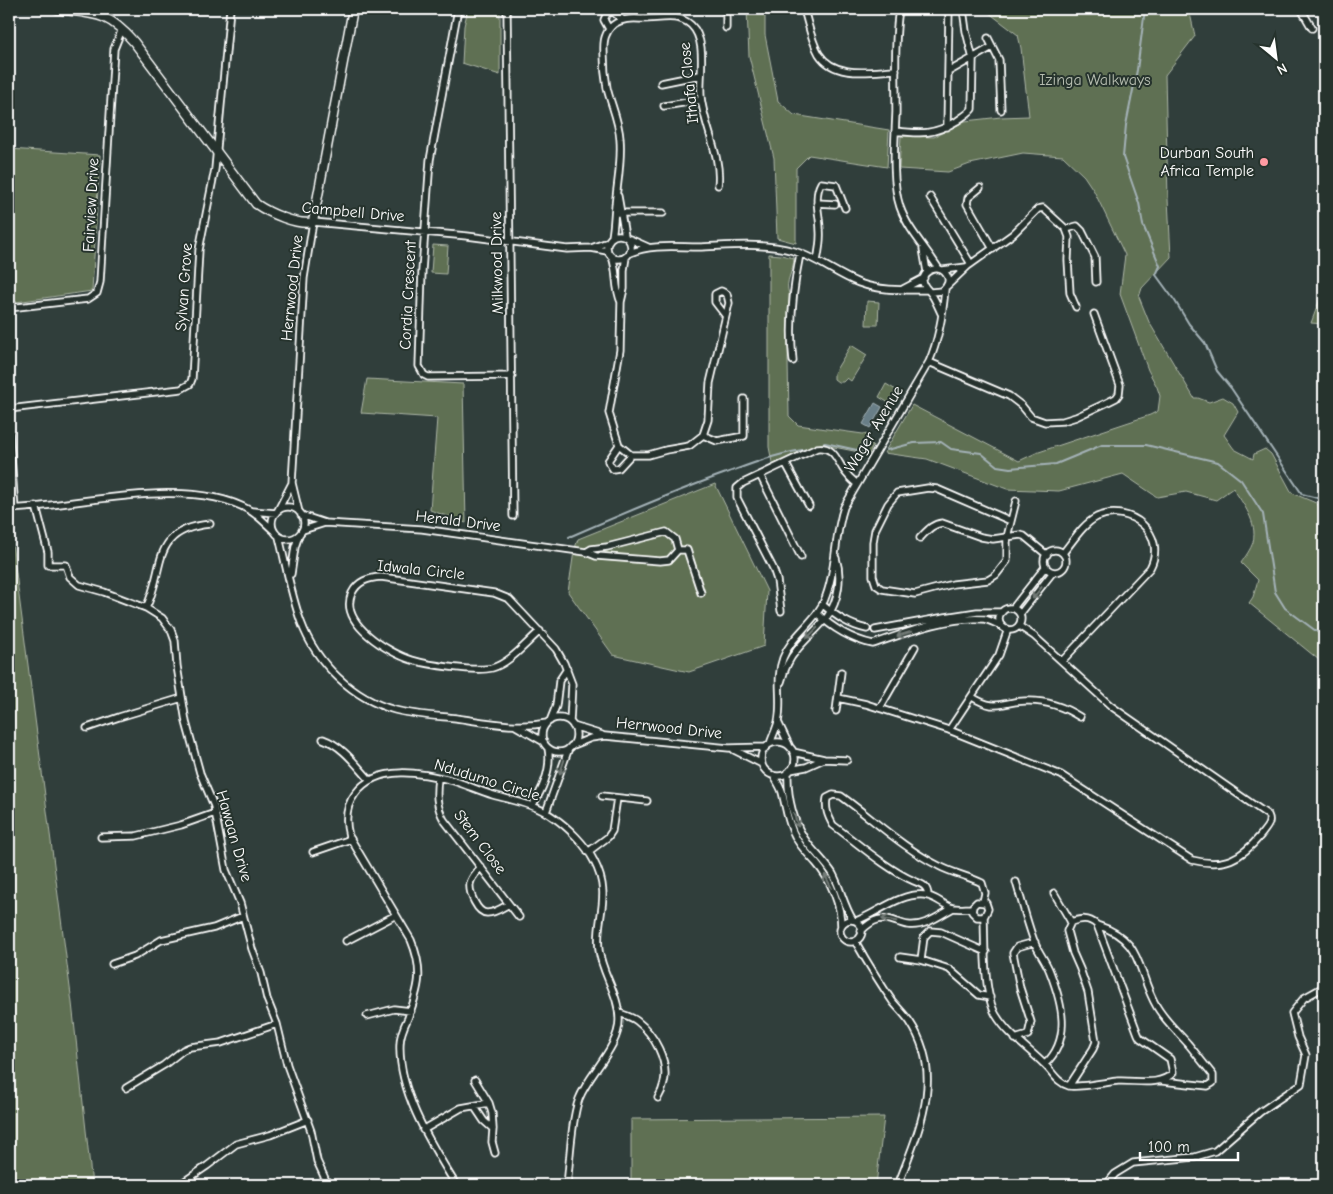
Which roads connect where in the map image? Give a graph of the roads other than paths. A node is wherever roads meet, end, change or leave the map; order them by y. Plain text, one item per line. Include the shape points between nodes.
1 (56, 9) edge
2 (230, 9) edge
3 (353, 9) edge
4 (458, 9) edge
5 (507, 9) edge
6 (675, 9) edge
7 (726, 9) edge
8 (899, 9) edge
9 (963, 9) edge
10 (1310, 9) edge
11 (949, 10) edge
12 (93, 11) edge
13 (617, 11) edge
14 (1302, 11) edge
15 (805, 13) dead end
16 (675, 17) junction
17 (622, 19) junction
18 (726, 28) dead end
19 (1312, 28) dead end
20 (122, 29) junction
21 (609, 29) junction
22 (988, 38) dead end
23 (992, 47) junction
24 (973, 59) junction
25 (896, 70) junction
26 (948, 72) junction
27 (700, 75) junction
28 (661, 83) dead end
29 (701, 100) junction
30 (664, 106) dead end
31 (1001, 110) dead end
32 (947, 127) junction
33 (895, 131) junction
34 (217, 153) junction
35 (718, 185) dead end
36 (980, 188) dead end
37 (930, 196) dead end
38 (817, 203) junction
39 (835, 204) dead end
40 (845, 208) dead end
41 (618, 213) junction
42 (663, 213) dead end
43 (313, 222) junction
44 (1066, 229) junction
45 (425, 233) junction
46 (627, 237) junction
47 (610, 239) junction
48 (509, 242) junction
49 (648, 247) junction
50 (922, 247) junction
51 (591, 248) junction
52 (993, 249) junction
53 (608, 252) junction
54 (800, 254) junction
55 (628, 255) junction
56 (612, 258) junction
57 (817, 261) junction
58 (970, 265) junction
59 (941, 270) junction
60 (925, 275) junction
61 (1096, 282) dead end
62 (946, 287) junction
63 (901, 290) junction
64 (929, 291) junction
65 (620, 302) junction
66 (1076, 307) dead end
67 (9, 308) edge
68 (1094, 314) dead end
69 (726, 315) dead end
70 (941, 315) junction
71 (793, 361) dead end
72 (929, 362) junction
73 (512, 376) junction
74 (744, 399) dead end
75 (9, 409) edge
76 (9, 430) edge
77 (703, 435) junction
78 (619, 445) junction
79 (631, 455) junction
80 (786, 464) junction
81 (760, 475) junction
82 (292, 483) junction
83 (857, 484) junction
84 (1016, 502) dead end
85 (36, 506) junction
86 (809, 506) dead end
87 (12, 509) edge
88 (250, 510) junction
89 (277, 512) junction
90 (300, 513) junction
91 (513, 516) dead end
92 (1011, 520) junction
93 (325, 523) junction
94 (210, 524) dead end
95 (273, 530) junction
96 (301, 533) junction
97 (1007, 537) junction
98 (279, 538) junction
99 (920, 538) dead end
100 (678, 550) junction
101 (586, 552) junction
102 (1063, 553) junction
103 (1047, 555) junction
104 (801, 557) dead end
105 (836, 558) junction
106 (1046, 566) junction
107 (1053, 572) junction
108 (290, 581) junction
109 (701, 593) dead end
110 (823, 605) junction
111 (146, 608) junction
112 (1013, 608) junction
113 (782, 610) dead end
114 (830, 611) junction
115 (1002, 612) junction
116 (818, 614) junction
117 (1020, 614) junction
118 (824, 620) junction
119 (1019, 626) junction
120 (1005, 628) junction
121 (867, 629) dead end
122 (875, 630) dead end
123 (540, 631) junction
124 (915, 647) dead end
125 (1062, 661) junction
126 (568, 670) junction
127 (841, 672) dead end
128 (779, 686) junction
129 (972, 697) junction
130 (182, 698) junction
131 (838, 698) junction
132 (880, 708) junction
133 (836, 712) dead end
134 (1080, 717) dead end
135 (548, 722) junction
136 (778, 722) junction
137 (512, 724) junction
138 (571, 724) junction
139 (87, 728) dead end
140 (949, 730) junction
141 (605, 736) junction
142 (323, 739) dead end
143 (546, 745) junction
144 (768, 746) junction
145 (570, 747) junction
146 (729, 748) junction
147 (792, 750) junction
148 (824, 759) junction
149 (847, 760) dead end
150 (762, 764) junction
151 (789, 771) junction
152 (773, 775) junction
153 (438, 778) junction
154 (370, 780) junction
155 (602, 796) dead end
156 (617, 798) junction
157 (647, 801) dead end
158 (532, 806) junction
159 (546, 812) junction
160 (215, 813) junction
161 (101, 837) dead end
162 (351, 839) junction
163 (313, 852) dead end
164 (588, 852) junction
165 (481, 867) junction
166 (1016, 882) dead end
167 (1054, 893) dead end
168 (928, 896) junction
169 (983, 902) junction
170 (509, 904) junction
171 (952, 908) junction
172 (972, 908) junction
173 (396, 915) junction
174 (243, 916) junction
175 (519, 917) dead end
176 (984, 917) junction
177 (854, 921) junction
178 (1071, 922) junction
179 (1097, 925) junction
180 (841, 927) junction
181 (862, 931) junction
182 (346, 941) dead end
183 (855, 941) junction
184 (1035, 942) junction
185 (986, 952) junction
186 (900, 957) dead end
187 (921, 960) junction
188 (112, 964) dead end
189 (1324, 989) edge
190 (990, 997) junction
191 (410, 1010) junction
192 (619, 1013) junction
193 (367, 1016) dead end
194 (277, 1024) junction
195 (1015, 1038) junction
196 (1045, 1064) junction
197 (474, 1080) dead end
198 (1160, 1081) junction
199 (1069, 1086) junction
200 (126, 1088) dead end
201 (658, 1098) dead end
202 (489, 1103) junction
203 (474, 1106) junction
204 (308, 1120) junction
205 (493, 1129) junction
206 (423, 1130) junction
207 (495, 1153) dead end
208 (179, 1185) edge
209 (328, 1185) edge
210 (456, 1185) edge
211 (567, 1185) edge
212 (898, 1185) edge
213 (1106, 1185) edge

1 - 12 street, Campbell Drive
2 - 34 street, Sylvan Grove
3 - 43 street, Herrwood Drive
4 - 45 street, Cordia Crescent via 430,160
5 - 48 street, Milkwood Drive
6 - 16 street
7 - 18 street
8 - 25 street
9 - 24 street
10 - 14 street
11 - 26 street
12 - 20 street, Campbell Drive
13 - 17 street
13 - 21 street via 604,16
14 - 19 street
15 - 25 street via 814,44 830,66 868,72
16 - 17 street
16 - 27 street, Ithafa Close via 693,26 700,38
17 - 21 street
20 - 34 street, Campbell Drive
20 - 67 street, Fairview Drive via 114,49 98,293 88,299
21 - 41 street via 604,42 604,64 620,138
22 - 23 street
23 - 24 street
23 - 31 street via 998,60
24 - 26 street
24 - 32 street via 972,109
25 - 33 street
26 - 32 street
27 - 28 street
27 - 29 street, Ithafa Close
29 - 30 street
29 - 35 street, Ithafa Close via 718,169
32 - 33 street via 932,132
33 - 50 street via 897,194 904,216
34 - 43 street, Campbell Drive via 261,207 296,221
34 - 75 street, Sylvan Grove via 200,241 190,384 181,389
36 - 52 street via 968,198 967,204
37 - 58 street
38 - 39 street
38 - 40 street via 820,185 835,184
38 - 57 street via 820,228
41 - 42 street
41 - 46 street
41 - 47 street
43 - 45 street, Campbell Drive
43 - 82 street, Herrwood Drive via 304,278
44 - 52 street via 1043,208 1038,208 1021,227
44 - 61 street via 1077,226 1082,231 1096,257
44 - 66 street via 1070,240 1070,293
45 - 48 street, Campbell Drive
45 - 73 street, Cordia Crescent via 420,371 428,377
46 - 47 street via 618,234
46 - 49 street
46 - 55 street via 632,245
47 - 51 street
47 - 53 street
48 - 51 street, Campbell Drive via 567,249
48 - 73 street, Milkwood Drive
49 - 54 street via 765,246
49 - 55 street
50 - 59 street
50 - 60 street
51 - 53 street
52 - 58 street
53 - 56 street
54 - 57 street
54 - 71 street via 793,302
55 - 56 street
55 - 65 street
56 - 65 street
57 - 63 street via 858,283
58 - 59 street
58 - 62 street
59 - 60 street via 932,269
59 - 62 street via 948,277
60 - 63 street
60 - 64 street via 924,284
62 - 64 street via 938,293
62 - 70 street, Wager Avenue
63 - 64 street
64 - 70 street
65 - 78 street via 620,350 609,413
68 - 72 street via 1120,385 1116,398 1076,417 1054,422 1037,420 1009,396
69 - 77 street via 710,383 708,420
70 - 72 street, Wager Avenue via 938,338
72 - 83 street, Wager Avenue
73 - 91 street, Milkwood Drive
74 - 77 street via 744,436 717,441
76 - 87 street
77 - 79 street via 690,446 648,455
78 - 79 street
78 - 79 street via 609,457 610,467 620,468
80 - 81 street
80 - 83 street via 817,448 828,448
80 - 86 street
81 - 104 street
81 - 113 street via 739,485 736,494 773,568
82 - 89 street, Herrwood Drive
82 - 90 street, Herrwood Drive
83 - 105 street, Wager Avenue via 840,519
84 - 92 street
85 - 87 street
85 - 88 street via 165,493 220,498
85 - 111 street, Hawaan Drive via 48,552 48,566 66,565 70,577 79,585
88 - 89 street
88 - 95 street
89 - 90 street via 286,507
89 - 95 street via 272,520
90 - 93 street, Herald Drive
90 - 96 street via 304,520
92 - 97 street
92 - 97 street via 937,489 897,493 875,530 873,576 876,585 882,589 915,594 947,585 988,580 996,576 1007,561
93 - 96 street, Herald Drive
93 - 101 street, Herald Drive via 422,529
94 - 111 street via 197,526 174,537 162,553
95 - 98 street
96 - 98 street via 290,540
96 - 108 street
97 - 99 street via 981,537 942,523 931,527
97 - 103 street via 1024,536
98 - 108 street
100 - 101 street, Herald Drive via 669,560 660,561 596,556
100 - 101 street, Herald Drive via 675,539 666,532
100 - 109 street, Herald Drive via 687,550
102 - 103 street via 1054,550
102 - 107 street via 1066,558 1064,567
102 - 125 street via 1087,524 1106,514 1135,519 1147,529 1155,543 1150,568
103 - 106 street via 1044,560
105 - 110 street, Wager Avenue
105 - 114 street, Wager Avenue via 839,581
106 - 107 street
106 - 112 street
107 -> 117 street
108 - 137 street via 301,622 313,646 335,674 362,696 408,713
110 - 114 street
110 - 116 street, Wager Avenue
111 - 130 street, Hawaan Drive via 162,618 171,630
112 - 115 street
112 - 117 street
114 - 118 street, Wager Avenue
114 - 121 street via 837,618
115 - 120 street via 999,617
115 - 122 street via 953,615
116 - 118 street
116 - 128 street, Wager Avenue via 786,650 779,669
117 - 119 street
120 -> 118 street via 981,619 945,622 873,644 861,642
118 -> 128 street, Wager Avenue via 795,652
119 - 120 street
119 - 125 street
120 - 129 street via 1000,656
123 - 123 street, Idwala Circle via 510,599 486,591 373,577 360,583 349,601 353,619 371,637 390,651 414,661 477,670 493,668
123 - 126 street, Idwala Circle
124 - 132 street
125 - 140 street via 1111,706 1268,815 1269,825 1250,848 1238,857 1220,863 1192,860 1061,775
126 - 135 street via 559,681 556,706
126 - 138 street via 572,684
127 - 131 street
128 - 136 street
129 - 134 street via 993,706 1027,701 1051,703
129 - 140 street
130 - 139 street
130 - 160 street, Hawaan Drive via 200,773
131 - 132 street
131 - 133 street
132 - 140 street
135 - 137 street via 526,726
135 - 138 street via 560,718
135 - 143 street via 542,734
136 - 144 street
136 - 147 street
137 - 143 street
138 - 141 street, Herrwood Drive
138 - 145 street via 575,737
141 - 145 street, Herrwood Drive
141 - 146 street, Herrwood Drive
142 - 154 street via 340,748
143 - 145 street via 561,752
143 - 158 street via 549,768
144 - 146 street
144 - 147 street via 781,742
144 - 150 street via 762,755
145 -> 159 street
146 - 150 street
147 - 148 street
147 - 151 street via 794,762
148 - 149 street
148 - 151 street
150 - 152 street
151 - 152 street via 784,775
151 -> 177 street via 788,790 798,826 833,875 847,912
180 -> 152 street via 840,911 829,883 795,837
153 - 154 street, Ndudumo Circle via 401,772
153 - 158 street, Ndudumo Circle
153 - 165 street, Stem Close via 437,799 441,814
154 - 162 street, Ndudumo Circle via 356,792 348,807 346,822
155 - 156 street
156 - 157 street
156 - 164 street via 612,831
158 - 159 street, Ndudumo Circle
159 - 164 street, Ndudumo Circle
160 - 161 street via 136,836
160 - 174 street, Hawaan Drive via 223,861
162 - 163 street
162 - 173 street, Ndudumo Circle
164 - 192 street, Ndudumo Circle via 603,888 599,950
165 - 170 street, Stem Close
165 - 170 street via 472,877 470,886 478,909 486,913
166 - 184 street
167 - 178 street
168 - 169 street via 925,886 900,874 833,825 828,816 827,798 841,796 922,856 940,867 982,883
168 - 171 street
168 - 177 street via 904,898
169 - 172 street via 975,903
169 - 176 street via 988,906
170 - 175 street, Stem Close
171 - 172 street
171 -> 181 street via 932,921 908,926 887,918 871,923
172 - 176 street via 977,917
173 - 182 street
173 - 191 street, Ndudumo Circle via 411,940 419,968 418,992
174 - 188 street via 214,928 161,940 135,956
174 - 194 street, Hawaan Drive
176 - 185 street
177 - 180 street via 847,921
177 - 181 street
178 - 179 street via 1083,918
178 - 199 street via 1066,930 1088,992 1096,1042
179 - 198 street via 1140,1038 1170,1059 1173,1073
179 - 198 street via 1116,933 1135,952 1156,1004 1168,1023 1213,1075 1213,1082 1208,1086
180 - 183 street via 843,938
181 - 183 street
183 - 212 street via 873,972 910,1022 925,1058 928,1094 925,1111
184 - 195 street via 1017,948 1013,953 1031,1022 1028,1035
184 - 196 street via 1050,971 1063,1015 1057,1051
185 - 187 street via 941,932 930,931 924,937
185 - 190 street
186 - 187 street
187 - 190 street via 949,969 979,995
189 - 213 street via 1304,998 1292,1013 1306,1055 1301,1084 1260,1112 1215,1151 1195,1157 1133,1163 1115,1174
190 - 195 street via 996,1014
191 - 193 street via 394,1009
191 - 206 street, Ndudumo Circle via 400,1042 400,1054
192 - 201 street via 637,1021 657,1045 665,1074 664,1087
192 - 211 street, Ndudumo Circle via 615,1038 584,1088 575,1112
194 - 200 street via 213,1045 190,1047
194 - 204 street, Hawaan Drive via 287,1065
195 - 196 street
196 - 199 street via 1057,1080
197 - 202 street
198 - 199 street
202 - 203 street
202 - 205 street
203 - 205 street
203 - 206 street via 461,1108
204 - 208 street via 236,1144
204 - 209 street, Hawaan Drive via 317,1161
205 - 207 street
206 - 210 street, Ndudumo Circle

